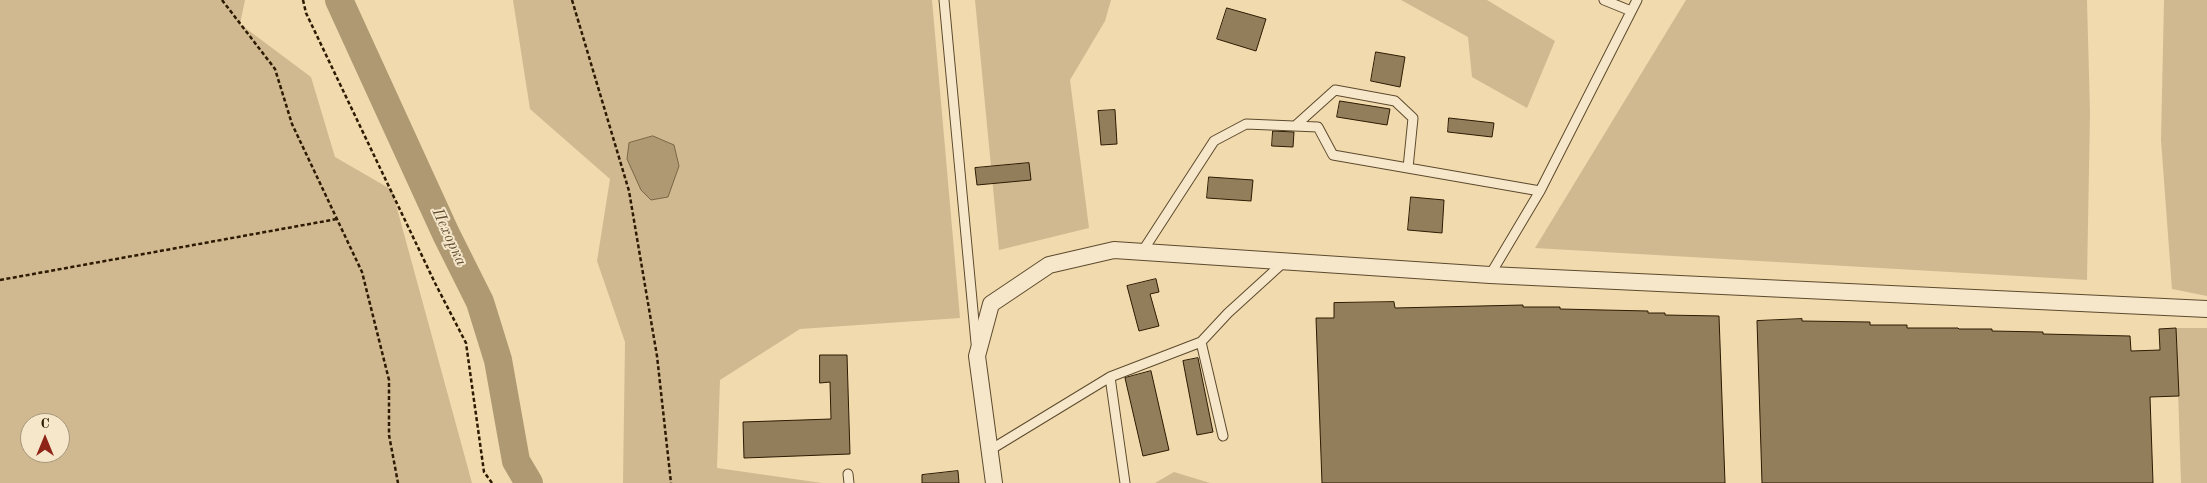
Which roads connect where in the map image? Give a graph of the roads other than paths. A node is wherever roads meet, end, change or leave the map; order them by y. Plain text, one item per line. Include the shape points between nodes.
1 (944, 0) edge
2 (1604, 0) edge
3 (1637, 0) edge
4 (1631, 11) junction
5 (1295, 126) junction
6 (1408, 168) junction
7 (1540, 190) junction
8 (1142, 252) junction
9 (1284, 261) junction
10 (1490, 275) junction
11 (2207, 309) edge
12 (1201, 342) junction
13 (977, 356) junction
14 (1110, 377) junction
15 (1223, 436) dead end
16 (990, 450) junction
17 (994, 483) edge
18 (1125, 483) edge

1 - 13 lane
2 - 4 lane
3 - 4 lane
4 - 7 lane
5 - 6 lane via 1318,127 1333,155
5 - 6 lane via 1335,90 1395,101 1414,118
5 - 8 lane via 1246,124 1214,141
6 - 7 lane
7 - 10 lane
8 - 9 street
8 - 13 street via 1114,250 1049,265 991,304
9 - 10 street
9 - 12 lane
10 - 11 street
12 - 14 lane
12 - 15 lane
13 - 16 street
14 - 16 lane
14 - 18 lane
16 - 17 street

